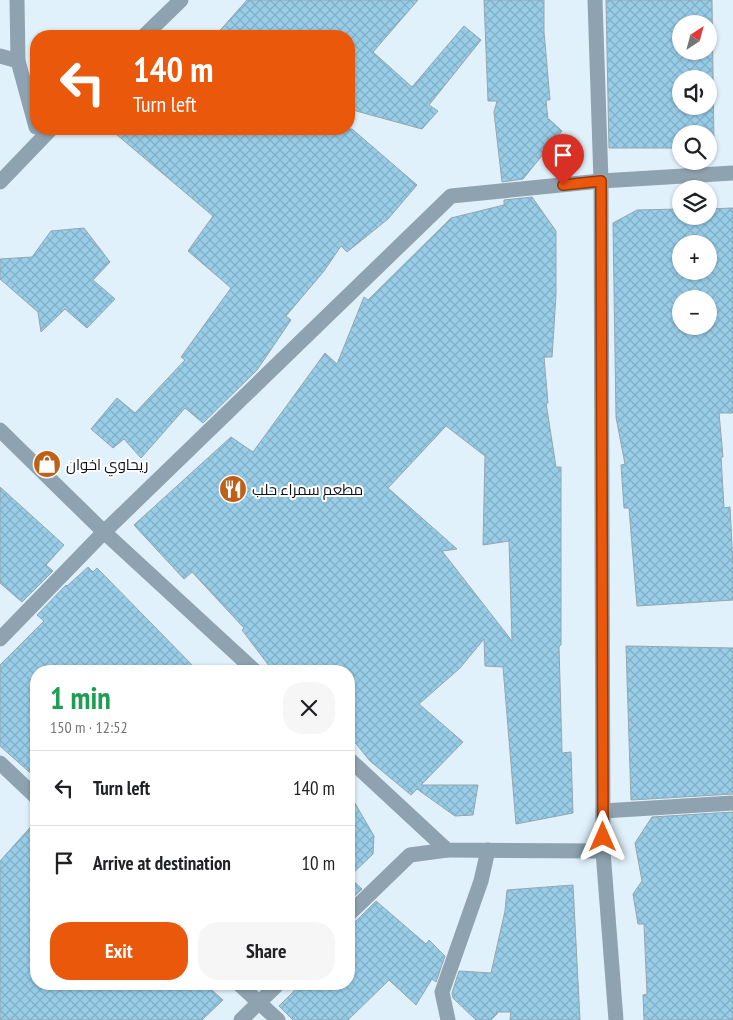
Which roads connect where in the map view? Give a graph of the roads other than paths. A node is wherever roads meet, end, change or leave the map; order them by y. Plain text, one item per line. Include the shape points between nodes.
1 (17, 0) edge
2 (181, 0) edge
3 (595, 0) edge
4 (150, 30) edge
5 (0, 56) edge
6 (18, 61) junction
7 (30, 104) edge
8 (36, 135) edge
9 (733, 173) edge
10 (601, 181) junction
11 (0, 182) edge
12 (0, 430) edge
13 (104, 532) junction
14 (0, 639) edge
15 (248, 665) edge
16 (0, 764) edge
17 (355, 764) edge
18 (30, 792) edge
19 (733, 803) edge
20 (603, 811) junction
21 (447, 850) junction
22 (488, 850) junction
23 (603, 851) junction
24 (355, 908) edge
25 (246, 990) edge
26 (272, 990) edge
27 (259, 1002) junction
28 (241, 1020) edge
29 (278, 1020) edge
30 (448, 1020) edge
31 (616, 1020) edge

1 - 6 street
2 - 4 street
3 - 10 street
5 - 6 street
6 - 7 street
8 - 11 street
9 - 10 street
10 - 13 street via 451,196
10 - 20 street
12 - 13 street
13 - 14 street
13 - 15 street
16 - 18 street
17 - 21 street
19 - 20 street
20 - 23 street
21 - 22 street
21 - 24 street via 410,855
22 - 23 street
22 - 30 street via 481,881 442,992
23 - 31 street
25 - 27 street
26 - 27 street
27 - 28 street
27 - 29 street

